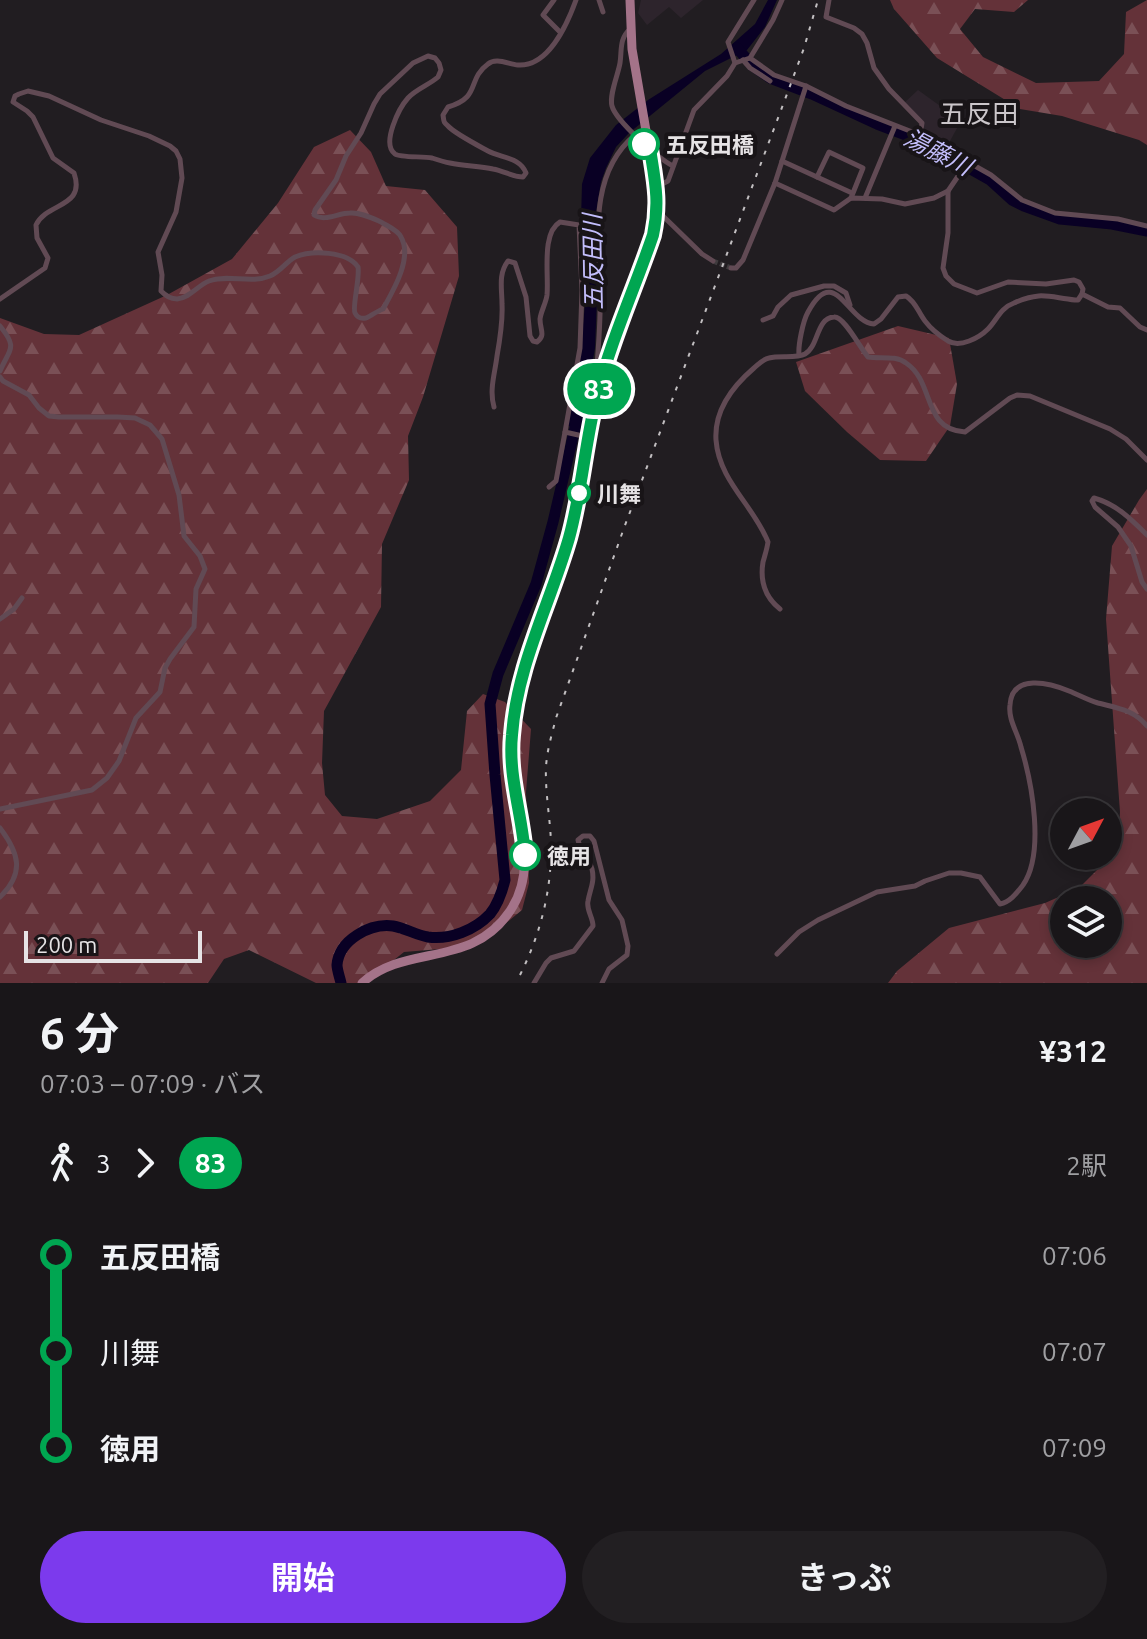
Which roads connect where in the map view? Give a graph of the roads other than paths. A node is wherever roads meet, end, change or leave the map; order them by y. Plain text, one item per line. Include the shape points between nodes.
1 (576, 0) edge
2 (599, 0) edge
3 (630, 0) edge
4 (754, 0) edge
5 (782, 0) edge
6 (829, 0) edge
7 (553, 1) edge
8 (603, 12) dead end
9 (630, 29) junction
10 (560, 32) junction
11 (746, 59) junction
12 (733, 61) junction
13 (770, 81) dead end
14 (805, 89) junction
15 (894, 129) junction
16 (634, 134) junction
17 (920, 135) junction
18 (650, 149) junction
19 (782, 161) junction
20 (673, 166) junction
21 (966, 166) junction
22 (817, 177) junction
23 (775, 183) junction
24 (656, 187) junction
25 (948, 191) junction
26 (852, 196) junction
27 (865, 198) junction
28 (658, 213) junction
29 (1147, 226) edge
30 (713, 261) tunnel mouth
31 (731, 268) dead end
32 (1082, 294) junction
33 (0, 299) edge
34 (852, 309) junction
35 (763, 320) dead end
36 (0, 326) edge
37 (1147, 330) edge
38 (799, 355) junction
39 (606, 367) junction
40 (0, 374) edge
41 (494, 407) dead end
42 (566, 432) junction
43 (585, 437) junction
44 (1147, 460) edge
45 (549, 487) dead end
46 (1147, 535) edge
47 (1147, 589) edge
48 (22, 598) dead end
49 (780, 609) dead end
50 (0, 619) edge
51 (1147, 726) edge
52 (0, 809) edge
53 (0, 828) edge
54 (0, 897) edge
55 (777, 954) dead end
56 (362, 983) edge
57 (534, 983) edge
58 (602, 983) edge

1 - 10 street
2 - 8 street
3 - 9 main road
4 - 12 street via 728,42
5 - 11 street
6 - 17 street via 826,17 862,34 874,68 922,123
7 - 10 street via 543,15
9 - 16 street via 622,40 612,105
9 - 18 main road
10 - 33 street via 543,58 531,64 488,63 468,98 443,115 451,129 519,163 525,168 523,177 393,153 394,122 405,100 438,77 441,70 435,58 413,63 380,94 314,215 354,212 401,236 401,276 383,309 366,318 354,311 358,267 342,255 300,256 266,278 218,278 183,297 166,296 161,291 158,252 180,196 182,169 176,151 49,96 19,94 13,102 33,117 49,153 74,173 77,185 72,198 36,225 48,258 45,268
11 - 12 street
11 - 13 street
11 - 14 street
12 - 20 street via 727,76 694,110
14 - 15 street
14 - 19 street
15 - 17 street
15 - 27 street
16 - 18 street
16 - 39 street via 610,166 600,197 597,365
17 - 21 street
18 - 20 street
18 - 24 main road
19 - 22 street
19 - 23 street
20 - 24 street via 668,181
21 - 25 street
21 - 29 street via 1055,213
22 - 26 street
22 - 26 street via 829,152 863,169
23 - 26 street via 834,210
23 - 31 street via 743,260
24 - 28 main road
25 - 27 street via 905,204
25 - 32 street via 943,268 954,284 977,293 1008,282 1074,280
26 - 27 street
28 - 30 street
28 - 39 main road
32 - 34 street via 1078,300 1039,294 1015,302 978,337 955,344 932,329 906,296 898,297 874,324
32 - 37 street via 1120,308
34 - 35 street via 846,293 824,286 791,295
34 - 38 street via 834,293 817,299 804,319
36 - 40 street via 12,345
38 - 44 street via 810,349 825,320 837,317 868,357 906,363 938,421 948,429 965,432 1010,398 1030,396 1110,429
38 - 49 street via 768,358 746,375 724,402 716,427 717,451 728,478 768,542 763,583
39 - 43 main road
40 - 52 street via 49,416 135,418 150,425 162,439 179,495 184,536 205,569 196,589 194,627 165,668 160,692 136,718 107,778 92,790
41 - 42 street via 505,265 515,263 530,336 537,342 543,336 540,316 547,296 552,229 560,222 579,225 580,348
42 - 43 street
42 - 45 street via 556,481
43 - 56 main road via 570,535 516,700 511,764 525,859 518,897 487,935 452,951 388,966
46 - 47 street via 1113,505 1092,501 1131,546
48 - 50 street
51 - 55 street via 1133,713 1045,682 1016,689 1009,708 1032,802 1035,845 1028,877 1007,903 1000,904 980,877 949,873 877,892 818,920
53 - 54 street via 16,857 14,879
57 - 58 street via 551,958 574,951 593,926 588,907 594,879 579,848 583,836 594,841 628,946 627,955 609,969

